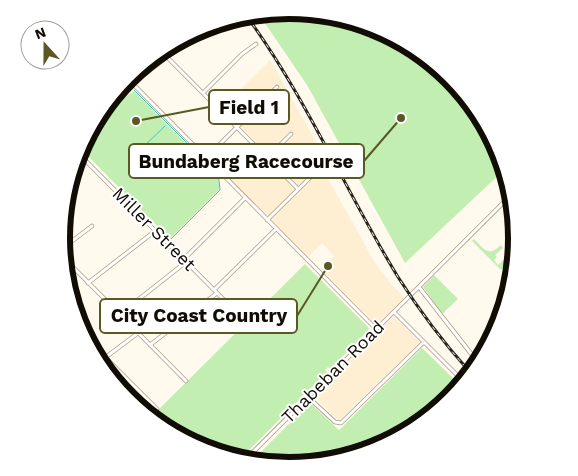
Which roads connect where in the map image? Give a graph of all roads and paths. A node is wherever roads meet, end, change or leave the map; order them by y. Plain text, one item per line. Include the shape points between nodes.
1 (256, 44) dead end
2 (172, 52) edge
3 (167, 57) junction
4 (133, 84) joint
5 (277, 87) dead end
6 (203, 93) junction
7 (237, 127) junction
8 (291, 134) dead end
9 (206, 158) junction
10 (267, 158) junction
11 (84, 159) edge
12 (324, 164) dead end
13 (298, 189) junction
14 (246, 198) junction
15 (505, 201) edge
16 (267, 220) junction
17 (92, 226) dead end
18 (276, 229) junction
19 (155, 231) junction
20 (70, 243) edge
21 (185, 261) junction
22 (72, 267) edge
23 (88, 283) junction
24 (419, 287) junction
25 (216, 291) junction
26 (230, 306) dead end
27 (394, 312) junction
28 (120, 314) junction
29 (376, 329) junction
30 (138, 333) junction
31 (424, 342) junction
32 (150, 345) junction
33 (103, 354) edge
34 (474, 356) edge
35 (106, 357) junction
36 (459, 377) edge
37 (186, 381) dead end
38 (308, 397) junction
39 (157, 409) dead end
40 (251, 454) edge

1 - 6 street
2 - 3 street
3 - 4 street
3 - 6 street
4 - 9 street
5 - 7 street
6 - 7 street
7 - 9 street
7 - 10 street
8 - 10 street
9 - 14 street
10 - 13 street
11 - 19 street, Miller Street
12 - 13 street
13 - 16 street
14 - 16 street
14 - 21 street
15 - 24 street, Thabeban Road
16 - 18 street
17 - 20 street
18 - 25 street
18 - 29 street
19 - 21 street, Miller Street
19 - 23 street
21 - 25 street, Miller Street
21 - 28 street
22 - 23 street
23 - 28 street
24 - 27 street, Thabeban Road
24 - 34 street
25 - 26 street, Miller Street
25 - 32 street
27 - 29 street, Thabeban Road
27 - 31 street
28 - 30 street
29 - 38 street, Thabeban Road
30 - 32 street
30 - 35 street
31 - 36 street
31 - 38 street via 341,423 335,422
32 - 37 street
33 - 35 street
35 - 39 street
38 - 40 street, Thabeban Road

